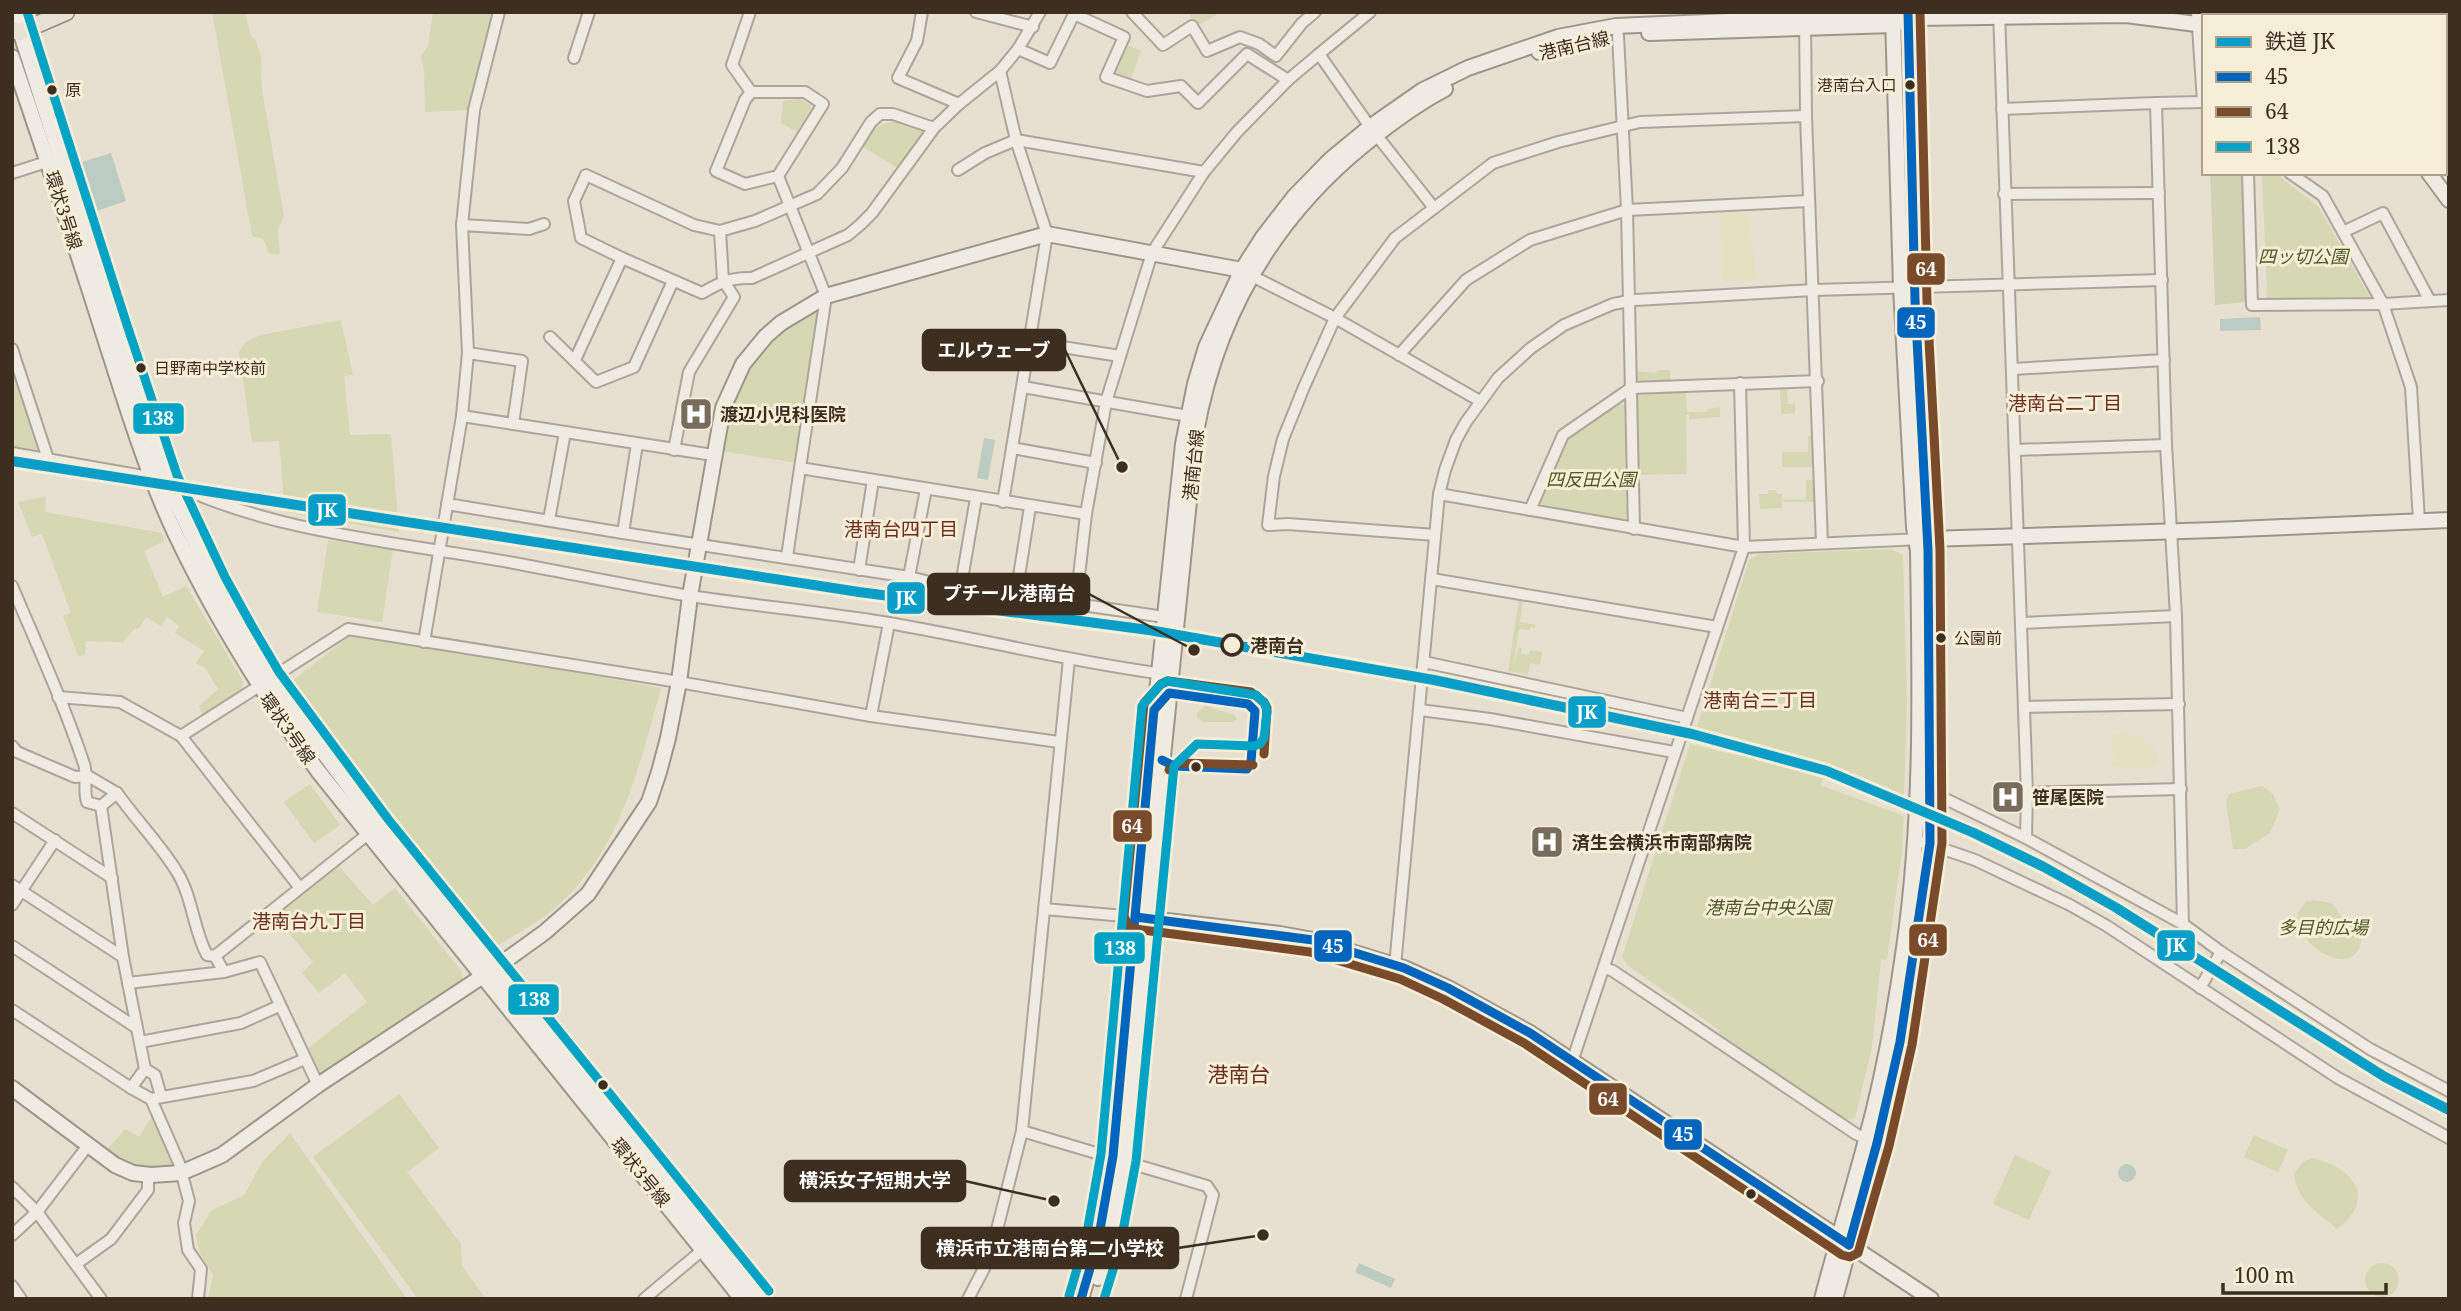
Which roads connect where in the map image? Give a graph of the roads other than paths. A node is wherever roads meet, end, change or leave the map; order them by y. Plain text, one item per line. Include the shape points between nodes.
1 (14, 12) edge
2 (66, 12) edge
3 (499, 12) edge
4 (589, 12) edge
5 (750, 12) edge
6 (922, 12) edge
7 (976, 12) edge
8 (1040, 12) edge
9 (1132, 12) edge
10 (1315, 12) edge
11 (1370, 12) edge
12 (1999, 15) edge
13 (1899, 16) edge
14 (2199, 20) edge
15 (1805, 24) junction
16 (1033, 27) junction
17 (16, 31) edge
18 (1618, 35) junction
19 (1018, 49) junction
20 (1319, 54) junction
21 (12, 57) edge
22 (574, 58) dead end
23 (1000, 71) junction
24 (1288, 80) junction
25 (2202, 82) edge
26 (751, 92) junction
27 (2202, 102) edge
28 (2157, 103) junction
29 (959, 104) junction
30 (2002, 109) junction
31 (1806, 116) junction
32 (1623, 125) junction
33 (934, 128) junction
34 (1373, 131) junction
35 (1016, 140) junction
36 (54, 159) junction
37 (958, 170) dead end
38 (1204, 172) junction
39 (12, 173) edge
40 (2248, 175) edge
41 (2293, 175) edge
42 (2431, 175) edge
43 (778, 176) junction
44 (2446, 191) edge
45 (2160, 193) junction
46 (2004, 194) junction
47 (1809, 201) junction
48 (790, 206) junction
49 (1434, 208) junction
50 (1627, 210) junction
51 (544, 224) dead end
52 (462, 225) junction
53 (720, 231) junction
54 (2343, 232) junction
55 (1047, 234) junction
56 (810, 253) junction
57 (1152, 253) junction
58 (622, 258) junction
59 (1246, 272) junction
60 (723, 280) junction
61 (2162, 280) junction
62 (673, 281) junction
63 (2008, 286) junction
64 (1908, 287) junction
65 (1814, 290) junction
66 (826, 296) junction
67 (2449, 300) edge
68 (2430, 301) junction
69 (1628, 302) junction
70 (2383, 304) junction
71 (1335, 318) junction
72 (550, 337) dead end
73 (1030, 342) junction
74 (12, 349) edge
75 (468, 353) junction
76 (1399, 355) junction
77 (1120, 356) junction
78 (575, 360) junction
79 (2164, 360) junction
80 (2013, 369) junction
81 (1818, 381) junction
82 (1740, 383) junction
83 (1023, 387) junction
84 (1631, 388) junction
85 (1480, 401) junction
86 (1106, 402) junction
87 (462, 416) junction
88 (1188, 416) junction
89 (513, 424) junction
90 (565, 432) junction
91 (637, 444) junction
92 (2166, 445) junction
93 (1012, 448) junction
94 (674, 450) junction
95 (2015, 450) junction
96 (12, 453) edge
97 (713, 455) junction
98 (48, 459) junction
99 (1096, 463) junction
100 (800, 468) junction
101 (159, 479) junction
102 (873, 480) junction
103 (926, 489) junction
104 (1439, 494) junction
105 (976, 498) junction
106 (1003, 502) junction
107 (447, 504) junction
108 (1030, 507) junction
109 (1530, 510) junction
110 (1086, 514) junction
111 (549, 520) junction
112 (2449, 520) edge
113 (2418, 521) junction
114 (1634, 529) junction
115 (2170, 530) junction
116 (623, 533) junction
117 (1435, 535) junction
118 (2017, 536) junction
119 (1922, 539) junction
120 (1822, 542) junction
121 (699, 544) junction
122 (1744, 547) junction
123 (439, 549) junction
124 (787, 557) junction
125 (859, 570) junction
126 (909, 577) junction
127 (1432, 579) junction
128 (961, 585) junction
129 (12, 586) edge
130 (1016, 594) junction
131 (690, 596) junction
132 (1076, 603) junction
133 (2176, 616) junction
134 (1171, 618) junction
135 (889, 623) junction
136 (2021, 623) junction
137 (1717, 627) junction
138 (425, 642) junction
139 (1069, 659) junction
140 (1424, 662) junction
141 (1165, 674) junction
142 (263, 682) junction
143 (679, 682) junction
144 (58, 697) junction
145 (2179, 704) junction
146 (2024, 706) junction
147 (1420, 710) junction
148 (871, 716) junction
149 (1687, 718) junction
150 (181, 736) junction
151 (1059, 742) junction
152 (12, 746) edge
153 (1674, 752) junction
154 (88, 776) junction
155 (1925, 789) junction
156 (2181, 789) junction
157 (117, 793) junction
158 (2027, 793) junction
159 (101, 806) junction
160 (12, 813) edge
161 (374, 830) junction
162 (2026, 838) junction
163 (55, 840) junction
164 (1923, 842) junction
165 (112, 878) junction
166 (17, 888) edge
167 (300, 888) junction
168 (12, 905) edge
169 (1044, 909) junction
170 (1142, 918) junction
171 (2183, 924) junction
172 (12, 946) edge
173 (2221, 952) junction
174 (215, 956) junction
175 (123, 957) junction
176 (1395, 965) junction
177 (1605, 968) junction
178 (223, 972) junction
179 (489, 972) junction
180 (128, 984) junction
181 (2202, 985) junction
182 (279, 1006) junction
183 (12, 1010) edge
184 (137, 1028) junction
185 (140, 1042) junction
186 (305, 1059) junction
187 (1572, 1062) junction
188 (145, 1069) junction
189 (318, 1085) junction
190 (12, 1088) edge
191 (131, 1088) junction
192 (2449, 1091) edge
193 (156, 1097) junction
194 (1022, 1131) junction
195 (2449, 1138) edge
196 (1872, 1141) junction
197 (89, 1144) junction
198 (1118, 1158) junction
199 (181, 1173) junction
200 (148, 1175) junction
201 (12, 1187) edge
202 (37, 1212) junction
203 (12, 1236) edge
204 (1843, 1241) junction
205 (708, 1245) junction
206 (76, 1264) junction
207 (12, 1286) edge
208 (21, 1299) edge
209 (101, 1299) edge
210 (198, 1299) edge
211 (644, 1299) edge
212 (742, 1299) edge
213 (759, 1299) edge
214 (968, 1299) edge
215 (1081, 1299) edge
216 (1091, 1299) edge
217 (1186, 1299) edge
218 (1822, 1299) edge
219 (1835, 1299) edge
220 (1931, 1299) edge

1 - 17 street, 環状3号線
2 - 17 main road
3 - 52 street via 474,110
4 - 22 street
5 - 26 street via 732,65
6 - 29 street via 917,41 898,78
7 - 16 street
8 - 16 street
9 - 10 street via 1163,45 1192,26 1207,51 1240,37 1276,56
11 - 20 street
12 - 13 street
12 - 14 street
12 - 30 street
13 - 15 street
13 - 64 street
14 - 25 street
15 - 18 street, 港南台線
15 - 31 street
15 - 34 street via 1616,26 1558,37 1468,68 1423,90
16 - 19 street
17 - 36 street, 環状3号線
18 - 32 street
18 - 34 street, 港南台線 via 1508,62 1433,96
19 - 23 street
19 - 24 street via 1050,63 1074,15 1124,37 1106,77 1147,92 1181,86 1198,103 1247,54
20 - 24 street
20 - 34 street
21 - 36 street, 環状3号線
23 - 29 street
23 - 35 street
24 - 38 street
26 - 43 street via 716,171 745,184
26 - 43 street via 805,92 823,104
27 - 28 street
28 - 30 street
28 - 45 street
29 - 33 street
30 - 46 street
31 - 32 street
31 - 47 street
32 - 49 street via 1493,163
32 - 50 street
33 - 48 street via 880,114 842,168 817,194
33 - 56 street via 872,213 848,235
34 - 49 street
34 - 59 street via 1330,160 1294,197 1263,237
35 - 37 street
35 - 38 street
35 - 55 street
36 - 39 street
36 - 101 street, 環状3号線
38 - 57 street
40 - 70 street via 2252,304
41 - 54 street via 2323,196
42 - 44 street
43 - 48 street
45 - 46 street
45 - 61 street
46 - 63 street
47 - 50 street
47 - 65 street
48 - 53 street
48 - 56 street
49 - 71 street via 1395,238
50 - 69 street
50 - 76 street via 1531,240 1466,280
51 - 52 street via 529,229
52 - 75 street
53 - 58 street via 694,225 586,175 574,201 581,238
53 - 60 street
54 - 68 street via 2383,213
54 - 70 street
55 - 57 street
55 - 66 street
55 - 73 street
56 - 60 street via 752,278
56 - 66 street
57 - 59 street
57 - 77 street
58 - 62 street
58 - 78 street
59 - 71 street
59 - 88 street, 港南台線 via 1206,347
59 - 134 street, 港南台線 via 1201,403
60 - 62 street via 702,293
60 - 94 street via 734,297 689,372
61 - 63 street
61 - 79 street
62 - 78 street via 634,367 596,382
63 - 64 street
63 - 80 street
64 - 65 street
64 - 119 street
65 - 69 street
65 - 81 street
66 - 97 street via 781,323 743,364 723,408
66 - 100 street
67 - 68 street
68 - 70 street
69 - 84 street
69 - 85 street via 1613,304 1546,337 1498,378
70 - 113 street via 2411,387
71 - 76 street
71 - 117 street via 1283,439 1268,525
72 - 78 street
73 - 77 street
73 - 83 street
74 - 98 street
75 - 87 street
75 - 89 street via 523,361
76 - 85 street
77 - 86 street
79 - 80 street
79 - 92 street
80 - 95 street
81 - 82 street
81 - 120 street
82 - 84 street
82 - 122 street
83 - 86 street
83 - 93 street
84 - 109 street via 1563,435
84 - 114 street
85 - 104 street via 1456,440
86 - 88 street
86 - 99 street
87 - 89 street
87 - 107 street
88 - 134 street, 港南台線
89 - 90 street
90 - 91 street
90 - 111 street
91 - 94 street
91 - 116 street
92 - 95 street
92 - 115 street
93 - 99 street
93 - 106 street
94 - 97 street
95 - 118 street
96 - 98 street
97 - 121 street
98 - 101 street
99 - 110 street
100 - 102 street
100 - 124 street
101 - 123 street via 301,527
101 - 142 street, 環状3号線
102 - 103 street
102 - 125 street
103 - 105 street
103 - 126 street
104 - 109 street
104 - 117 street
105 - 106 street
105 - 128 street
106 - 108 street
107 - 111 street
107 - 123 street
108 - 110 street
108 - 130 street
109 - 114 street
110 - 132 street
111 - 116 street
112 - 113 street
113 - 115 street
114 - 122 street
115 - 118 street
115 - 133 street
116 - 121 street
117 - 127 street
118 - 119 street
118 - 136 street
119 - 120 street
119 - 155 street via 1930,632
120 - 122 street
121 - 124 street
121 - 131 street
122 - 137 street
123 - 131 street
123 - 138 street
124 - 125 street
125 - 126 street
126 - 128 street
127 - 137 street
127 - 140 street
128 - 130 street
129 - 144 street
130 - 132 street
131 - 135 street
131 - 143 street
132 - 134 street
133 - 136 street
133 - 145 street
134 - 141 street, 港南台線
135 - 139 street
135 - 148 street
136 - 146 street
137 - 149 street
138 - 142 street via 348,629
138 - 143 street
139 - 141 street
139 - 151 street
140 - 147 street
140 - 149 street
141 - 170 street, 港南台線
142 - 150 street
142 - 161 street, 環状3号線
143 - 148 street
143 - 179 street via 653,792 619,851 589,894
144 - 150 street via 120,702
144 - 154 street
145 - 146 street
145 - 156 street
146 - 158 street
147 - 153 street
147 - 176 street
148 - 151 street
149 - 153 street
150 - 167 street
151 - 169 street
152 - 154 street via 75,777
153 - 177 street
154 - 157 street
154 - 159 street via 87,802
155 - 162 street
155 - 164 street
156 - 158 street
156 - 171 street
157 - 159 street
157 - 174 street via 177,872 202,946 207,955
158 - 162 street
159 - 165 street
160 - 163 street
161 - 167 street
161 - 179 street, 環状3号線
162 - 171 street
163 - 165 street
163 - 166 street
164 - 181 street via 1975,860 2070,905
164 - 196 street
165 - 175 street
166 - 168 street
166 - 175 street
167 - 174 street
169 - 170 street
169 - 194 street
170 - 176 street via 1313,940
170 - 198 street, 港南台線 via 1130,1081
171 - 173 street
172 - 184 street
173 - 181 street
173 - 192 street via 2370,1049
174 - 178 street
175 - 180 street
176 - 187 street via 1490,1010
177 - 187 street
177 - 196 street
178 - 180 street
178 - 182 street via 260,962
179 - 189 street
179 - 205 street, 環状3号線
180 - 184 street
181 - 195 street via 2338,1077
182 - 185 street via 241,1023
182 - 186 street
183 - 191 street
184 - 185 street
185 - 188 street
186 - 189 street
186 - 193 street via 253,1081
187 - 204 street
188 - 191 street
188 - 193 street via 155,1075
189 - 199 street via 222,1155
190 - 197 street
191 - 193 street
193 - 199 street
194 - 198 street
194 - 214 street via 990,1258
196 - 204 street
197 - 200 street via 115,1164
197 - 202 street
198 - 215 street, 港南台線
198 - 216 street, 港南台線 via 1108,1245
198 - 217 street via 1207,1186 1213,1195
199 - 200 street
199 - 210 street via 189,1201 184,1223 188,1250 201,1269
200 - 206 street via 149,1189 111,1239
201 - 202 street
202 - 203 street
202 - 206 street
204 - 218 street
204 - 219 street
204 - 220 street
205 - 211 street
205 - 212 street, 環状3号線
205 - 213 street, 環状3号線
206 - 209 street
207 - 208 street

